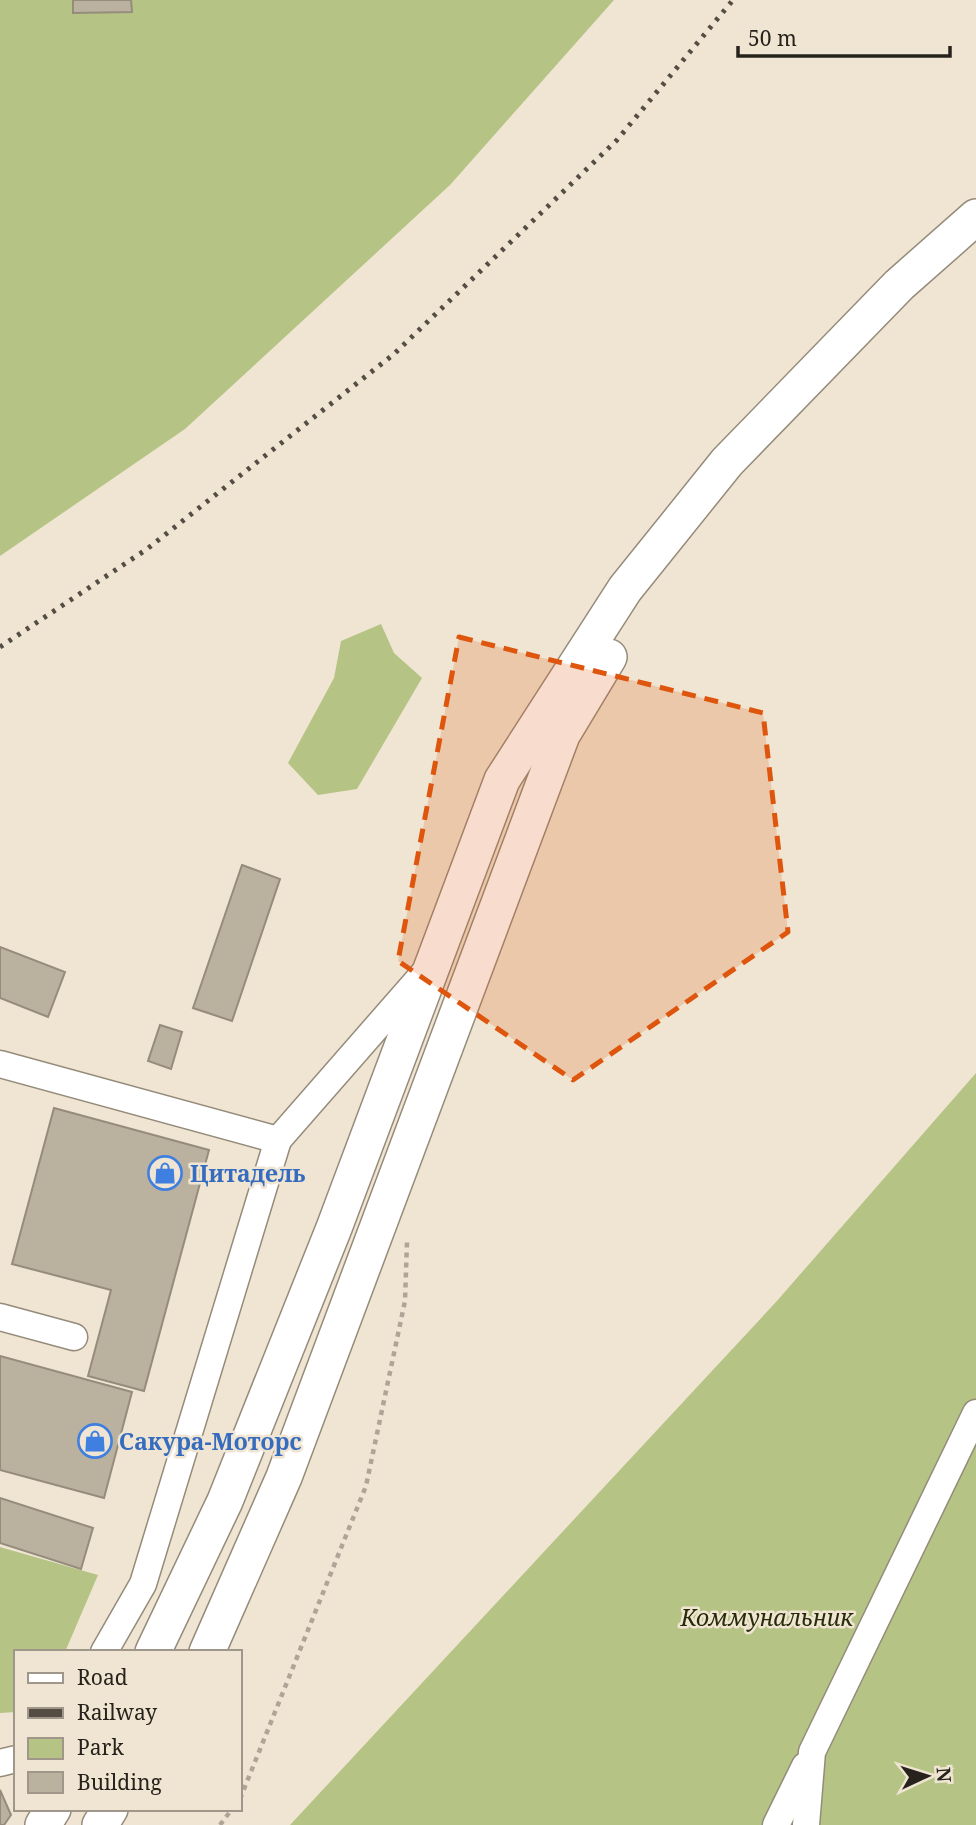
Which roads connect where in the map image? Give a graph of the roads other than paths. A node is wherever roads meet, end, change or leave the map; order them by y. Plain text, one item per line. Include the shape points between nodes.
1 (976, 218) edge
2 (976, 243) edge
3 (434, 961) junction
4 (0, 1064) edge
5 (278, 1140) junction
6 (0, 1317) edge
7 (74, 1338) dead end
8 (976, 1413) edge
9 (105, 1650) edge
10 (154, 1650) edge
11 (208, 1650) edge
12 (812, 1752) junction
13 (776, 1825) edge
14 (806, 1825) edge

1 - 3 main road via 899,285 727,462 625,589 502,780
2 - 11 main road via 914,296 769,442 644,597 562,735 287,1467
3 - 5 lane
3 - 10 main road via 225,1502
4 - 5 lane
5 - 9 lane via 144,1584
6 - 7 lane
8 - 12 lane
12 - 13 lane
12 - 14 lane

